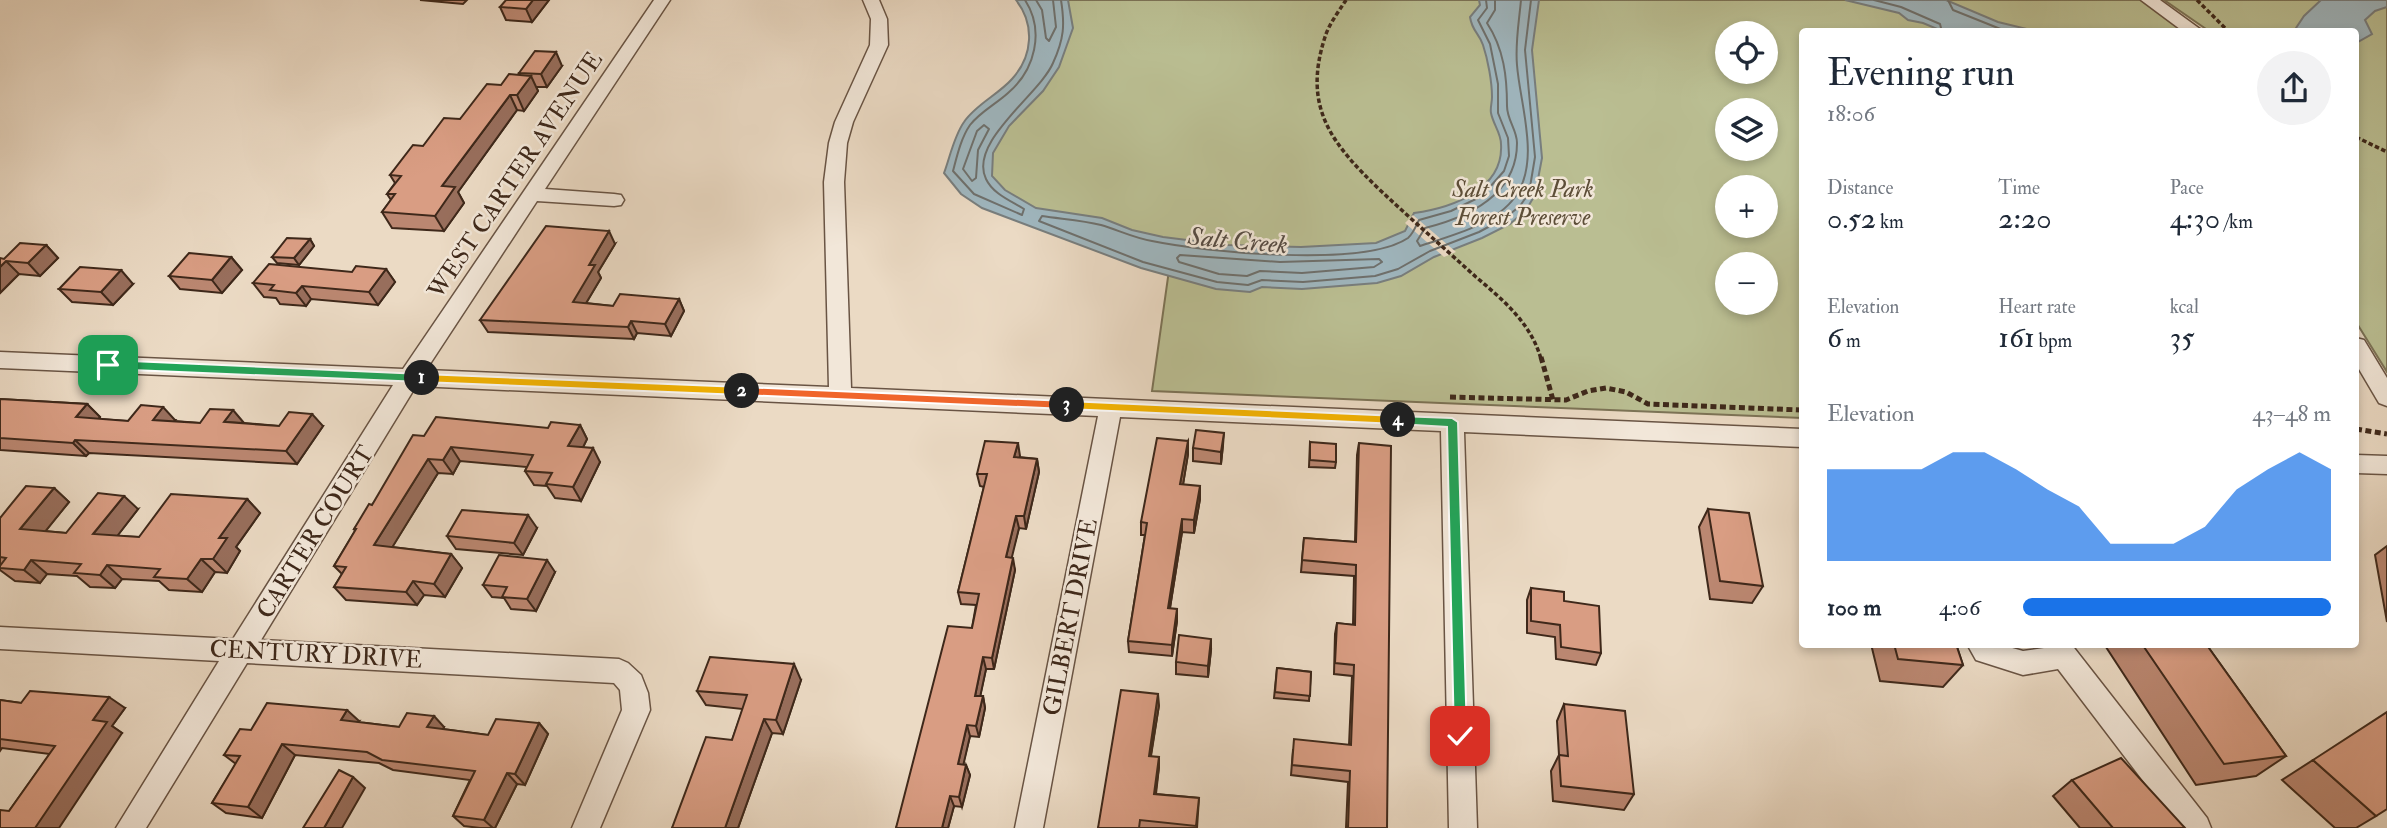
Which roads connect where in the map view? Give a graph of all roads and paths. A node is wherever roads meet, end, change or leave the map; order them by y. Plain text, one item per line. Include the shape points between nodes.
1 (662, 0) edge
2 (871, 0) edge
3 (1346, 0) edge
4 (2149, 0) edge
5 (2197, 0) edge
6 (2190, 28) edge
7 (2225, 28) edge
8 (2359, 138) edge
9 (2387, 152) edge
10 (531, 194) junction
11 (614, 200) dead end
12 (2359, 351) edge
13 (0, 360) edge
14 (410, 378) junction
15 (840, 395) junction
16 (2387, 397) edge
17 (1553, 400) junction
18 (1111, 407) junction
19 (1451, 410) junction
20 (1799, 410) edge
21 (2359, 430) edge
22 (2387, 435) edge
23 (1799, 438) edge
24 (2359, 464) edge
25 (2387, 465) edge
26 (0, 638) edge
27 (1982, 648) edge
28 (242, 650) junction
29 (2060, 650) edge
30 (130, 828) edge
31 (586, 828) edge
32 (1029, 828) edge
33 (1463, 828) edge
34 (2197, 828) edge

1 - 10 street, WEST CARTER AVENUE
2 - 15 street via 879,19 879,45 844,122 835,172
3 - 17 path via 1325,35 1320,56 1318,97 1322,117 1338,148 1514,310 1544,362
4 - 6 street
5 - 7 path
8 - 9 path
10 - 11 street
10 - 14 street, WEST CARTER AVENUE
12 - 16 street
13 - 14 street
14 - 15 street
14 - 28 street, CARTER COURT
15 - 18 street
17 - 19 path
17 - 20 path via 1606,388 1648,404
18 - 19 street
18 - 32 street, GILBERT DRIVE
19 - 23 street
19 - 33 street
21 - 22 path
24 - 25 street
26 - 28 street, CENTURY DRIVE
27 - 29 street via 2023,663
28 - 30 street, CARTER COURT
28 - 31 street, CENTURY DRIVE via 619,671 630,679 636,694 635,710
29 - 34 street

